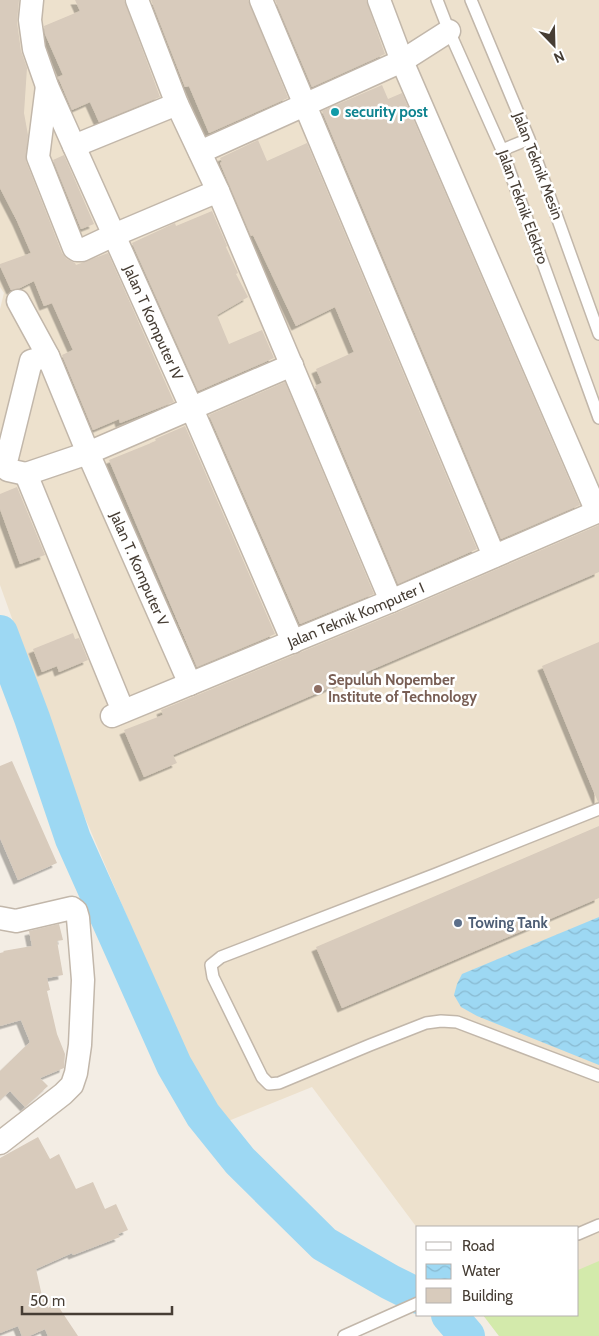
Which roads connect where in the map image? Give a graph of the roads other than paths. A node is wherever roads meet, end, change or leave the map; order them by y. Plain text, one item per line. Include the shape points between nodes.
1 (32, 0) edge
2 (137, 0) edge
3 (261, 0) edge
4 (379, 0) edge
5 (437, 0) edge
6 (471, 0) edge
7 (448, 31) junction
8 (402, 61) junction
9 (47, 86) junction
10 (177, 104) junction
11 (305, 104) junction
12 (529, 139) junction
13 (74, 146) junction
14 (502, 150) junction
15 (200, 152) junction
16 (218, 191) junction
17 (114, 235) junction
18 (18, 301) dead end
19 (599, 334) edge
20 (48, 356) junction
21 (292, 365) junction
22 (192, 409) junction
23 (599, 418) edge
24 (88, 453) junction
25 (26, 474) junction
26 (598, 512) edge
27 (494, 556) junction
28 (391, 601) junction
29 (293, 642) junction
30 (190, 684) junction
31 (599, 809) edge
32 (5, 923) edge
33 (599, 1076) edge
34 (0, 1143) edge
35 (599, 1225) edge
36 (579, 1234) edge
37 (416, 1304) edge
38 (344, 1336) edge

1 - 9 street, Jalan T Komputer IV via 30,20 34,49
2 - 10 street
3 - 11 street
4 - 8 street
5 - 7 lane, Jalan Teknik Elektro
6 - 12 lane, Jalan Teknik Mesin
7 - 8 street
7 - 14 lane, Jalan Teknik Elektro
8 - 11 street
8 - 26 street
9 - 13 street, Jalan T Komputer IV
9 - 17 street via 38,157 74,248 82,250
10 - 13 street
10 - 15 street
11 - 15 street
11 - 27 street
12 - 14 lane
12 - 19 lane, Jalan Teknik Mesin
13 - 17 street, Jalan T Komputer IV
14 - 23 lane, Jalan Teknik Elektro
15 - 16 street
16 - 17 street
16 - 21 street
17 - 22 street, Jalan T Komputer IV
18 - 20 street, Jalan T. Komputer V
20 - 24 street, Jalan T. Komputer V
20 - 25 street via 32,361 6,462 12,473
21 - 22 street
21 - 28 street
22 - 24 street
22 - 29 street, Jalan T Komputer IV
24 - 25 street
24 - 30 street, Jalan T. Komputer V
25 - 30 street, Jalan Teknik Komputer I via 117,713
26 - 27 street, Jalan Teknik Komputer I
27 - 28 street, Jalan Teknik Komputer I
28 - 29 street, Jalan Teknik Komputer I
29 - 30 street, Jalan Teknik Komputer I
31 - 33 lane via 221,957 211,965 213,977 262,1077 269,1084 279,1084 426,1023 441,1021 457,1022
32 - 34 street via 72,908 76,911 84,980 80,1045 72,1085
35 - 36 lane
37 - 38 lane

